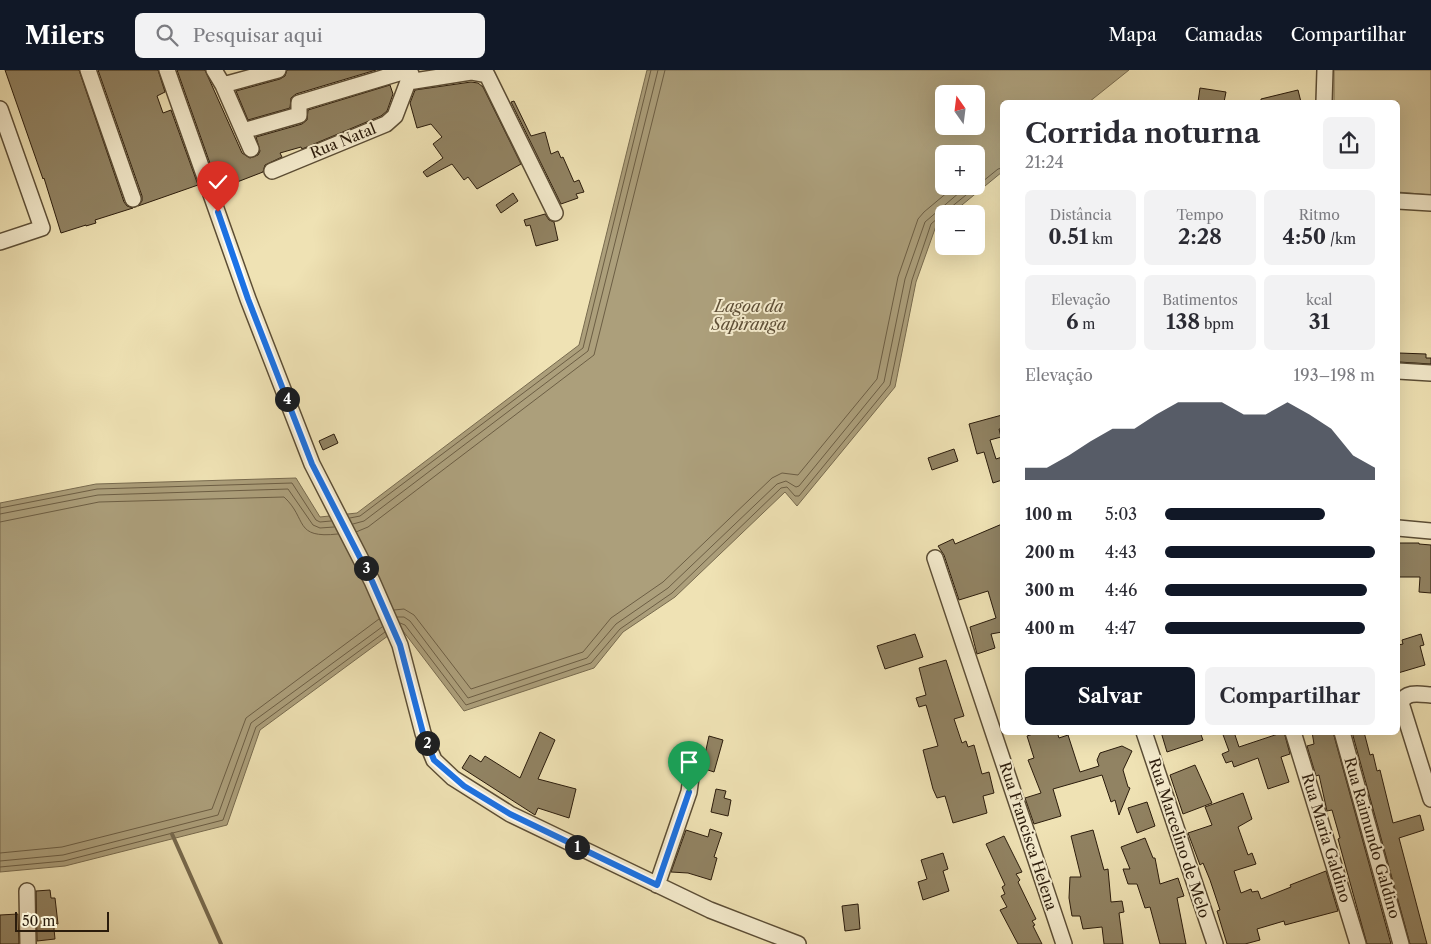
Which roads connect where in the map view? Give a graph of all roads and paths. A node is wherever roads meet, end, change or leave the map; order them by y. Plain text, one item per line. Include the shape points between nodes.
1 (88, 70) edge
2 (167, 70) edge
3 (214, 70) edge
4 (278, 70) edge
5 (1325, 70) edge
6 (410, 74) edge
7 (224, 85) junction
8 (1324, 100) edge
9 (0, 109) edge
10 (243, 131) junction
11 (251, 149) dead end
12 (272, 171) dead end
13 (133, 199) dead end
14 (1400, 200) edge
15 (1431, 203) edge
16 (555, 213) dead end
17 (0, 242) edge
18 (1400, 371) edge
19 (1431, 373) edge
20 (1400, 528) edge
21 (1431, 531) edge
22 (935, 558) dead end
23 (1431, 695) edge
24 (1145, 735) edge
25 (1294, 735) edge
26 (1343, 735) edge
27 (697, 755) dead end
28 (1431, 799) edge
29 (657, 885) junction
30 (27, 891) dead end
31 (28, 944) edge
32 (798, 944) edge
33 (1064, 944) edge
34 (1214, 944) edge
35 (1358, 944) edge
36 (1401, 944) edge

1 - 13 street
2 - 29 street via 248,299 312,464 372,581 400,645 434,760 464,786 510,814
3 - 7 street
4 - 7 street
5 - 8 street
6 - 10 street via 299,103 299,115
6 - 12 street, Rua Natal via 393,119 386,124
6 - 16 street via 471,72 487,75
7 - 10 street
9 - 17 street via 42,228
10 - 11 street
14 - 15 street
18 - 19 street
20 - 21 street
22 - 33 street, Rua Francisca Helena
23 - 28 street via 1410,694 1401,704
24 - 34 street, Rua Marcelino de Melo
25 - 35 street, Rua Maria Galdino
26 - 36 street, Rua Raimundo Galdino
27 - 29 street via 689,792
29 - 32 street via 710,910
30 - 31 street

